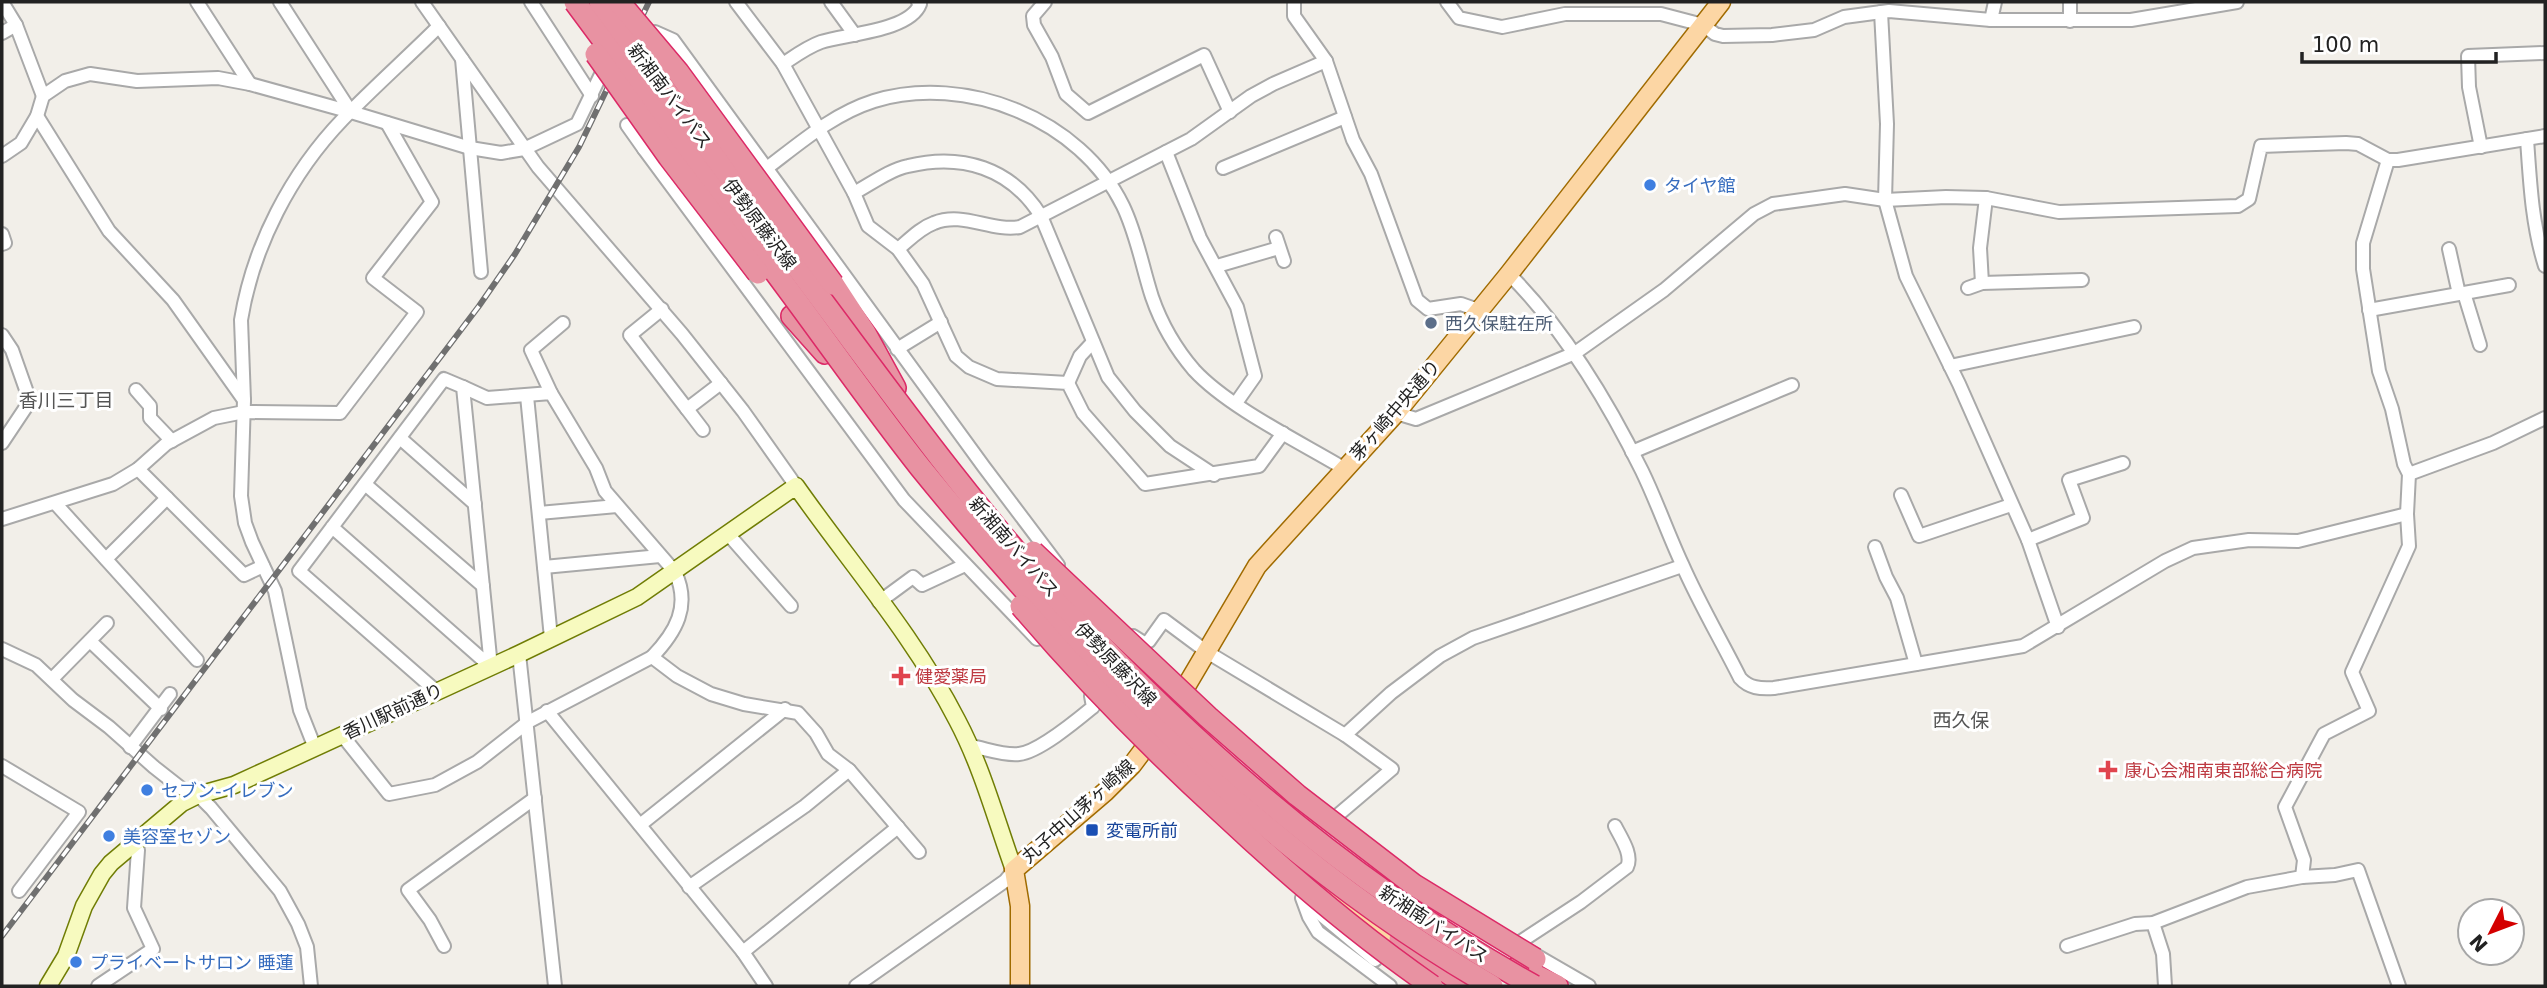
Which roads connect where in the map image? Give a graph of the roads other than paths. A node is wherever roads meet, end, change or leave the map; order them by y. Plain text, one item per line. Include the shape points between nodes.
1 (2, 2) edge
2 (197, 2) edge
3 (280, 2) edge
4 (531, 2) edge
5 (559, 2) edge
6 (575, 2) edge
7 (600, 2) edge
8 (620, 2) edge
9 (635, 2) edge
10 (736, 2) edge
11 (831, 2) edge
12 (918, 2) edge
13 (1045, 2) edge
14 (1294, 2) edge
15 (1447, 2) edge
16 (1721, 2) edge
17 (1995, 2) edge
18 (2070, 2) edge
19 (2237, 2) edge
20 (427, 4) edge
21 (2189, 6) edge
22 (1881, 12) junction
23 (1991, 20) junction
24 (2070, 21) junction
25 (16, 24) junction
26 (1703, 25) junction
27 (439, 26) junction
28 (655, 32) dead end
29 (2, 33) edge
30 (855, 35) junction
31 (2545, 53) edge
32 (461, 58) junction
33 (1326, 61) junction
34 (783, 64) junction
35 (250, 84) junction
36 (713, 94) junction
37 (43, 96) junction
38 (593, 96) junction
39 (351, 112) junction
40 (1230, 112) junction
41 (37, 116) junction
42 (1345, 117) junction
43 (387, 123) junction
44 (627, 125) dead end
45 (819, 128) junction
46 (2545, 136) edge
47 (2527, 139) junction
48 (691, 141) dead end
49 (470, 148) junction
50 (2481, 148) junction
51 (524, 149) junction
52 (644, 149) junction
53 (1166, 152) junction
54 (2, 156) edge
55 (2388, 160) junction
56 (766, 168) junction
57 (1223, 168) dead end
58 (1108, 181) junction
59 (854, 193) junction
60 (1986, 198) junction
61 (1885, 200) junction
62 (1041, 216) junction
63 (2, 234) edge
64 (2, 244) edge
65 (898, 249) junction
66 (2449, 249) dead end
67 (1284, 261) dead end
68 (1217, 266) junction
69 (2545, 266) edge
70 (481, 272) dead end
71 (1509, 274) junction
72 (2082, 280) dead end
73 (1982, 283) junction
74 (2509, 285) dead end
75 (1968, 288) dead end
76 (2461, 293) junction
77 (662, 309) junction
78 (1478, 310) junction
79 (2370, 310) junction
80 (941, 322) junction
81 (563, 323) dead end
82 (2134, 327) dead end
83 (2, 335) edge
84 (1093, 342) junction
85 (2480, 345) dead end
86 (897, 349) junction
87 (1575, 353) junction
88 (1950, 366) junction
89 (848, 369) junction
90 (721, 383) junction
91 (1068, 383) junction
92 (1792, 384) dead end
93 (463, 387) junction
94 (136, 390) dead end
95 (551, 393) junction
96 (527, 396) junction
97 (1236, 403) junction
98 (244, 406) junction
99 (687, 409) junction
100 (1396, 413) junction
101 (2545, 418) edge
102 (703, 430) dead end
103 (1283, 433) junction
104 (400, 438) junction
105 (172, 442) junction
106 (2, 443) edge
107 (1632, 452) junction
108 (928, 454) junction
109 (2123, 463) dead end
110 (138, 469) junction
111 (1345, 469) junction
112 (1214, 474) junction
113 (2409, 474) junction
114 (365, 484) junction
115 (796, 486) junction
116 (1901, 495) dead end
117 (167, 498) junction
118 (55, 503) junction
119 (475, 504) junction
120 (2011, 505) junction
121 (617, 506) junction
122 (539, 513) junction
123 (2407, 514) junction
124 (2, 519) edge
125 (332, 527) junction
126 (728, 534) junction
127 (2028, 540) junction
128 (1875, 547) dead end
129 (660, 556) junction
130 (106, 559) junction
131 (965, 565) junction
132 (1058, 565) junction
133 (263, 566) junction
134 (1682, 566) junction
135 (544, 567) junction
136 (675, 572) junction
137 (1039, 584) junction
138 (483, 586) junction
139 (879, 602) junction
140 (791, 606) dead end
141 (107, 623) dead end
142 (2058, 627) junction
143 (551, 638) junction
144 (90, 641) junction
145 (2, 649) edge
146 (1207, 652) junction
147 (519, 654) junction
148 (652, 657) junction
149 (197, 660) dead end
150 (1916, 664) junction
151 (491, 667) junction
152 (1111, 677) junction
153 (52, 679) junction
154 (436, 691) junction
155 (170, 694) dead end
156 (1091, 696) junction
157 (161, 709) junction
158 (785, 709) junction
159 (547, 711) junction
160 (528, 722) junction
161 (1164, 722) junction
162 (342, 735) junction
163 (1345, 735) junction
164 (970, 746) junction
165 (130, 747) junction
166 (315, 748) junction
167 (2, 766) edge
168 (849, 770) junction
169 (1223, 792) junction
170 (198, 795) junction
171 (1191, 795) dead end
172 (535, 798) junction
173 (1206, 809) junction
174 (1280, 817) junction
175 (1332, 820) junction
176 (640, 825) junction
177 (1615, 826) dead end
178 (898, 827) junction
179 (132, 843) junction
180 (919, 852) dead end
181 (1296, 858) junction
182 (1014, 870) junction
183 (2302, 877) junction
184 (689, 887) junction
185 (19, 891) dead end
186 (1302, 898) junction
187 (1415, 918) junction
188 (2153, 923) junction
189 (1517, 944) junction
190 (444, 946) dead end
191 (2067, 946) dead end
192 (743, 952) junction
193 (1377, 957) dead end
194 (1415, 959) junction
195 (1531, 980) edge
196 (48, 986) edge
197 (98, 986) edge
198 (311, 986) edge
199 (555, 986) edge
200 (766, 986) edge
201 (856, 986) edge
202 (1020, 986) edge
203 (1390, 986) edge
204 (1419, 986) edge
205 (1432, 986) edge
206 (1450, 986) edge
207 (1467, 986) edge
208 (1492, 986) edge
209 (1504, 986) edge
210 (1557, 986) edge
211 (1571, 986) edge
212 (1589, 986) edge
213 (2165, 986) edge
214 (2399, 986) edge

1 - 25 street
2 - 35 street
3 - 39 street
4 - 38 street
5 - 108 highway, bridge via 669,157 792,316
6 - 89 highway, 新湘南バイパス, bridge
7 - 108 highway, 新湘南バイパス, bridge
8 - 108 highway, bridge via 678,72 833,285 865,333
9 - 38 street
10 - 34 street
11 - 30 street
12 - 30 street via 917,11 898,22
13 - 40 street via 1032,16 1034,25 1066,94 1087,113 1204,55
14 - 33 street via 1294,16
15 - 26 street via 1459,18 1502,27 1565,14 1661,15
16 - 26 main road, 茅ヶ崎中央通り
17 - 23 street
18 - 24 street
19 - 21 street
20 - 27 street
21 - 24 street via 2131,20
22 - 23 street
22 - 26 street via 1844,17 1814,30 1772,35 1723,36
22 - 61 street via 1887,124
23 - 24 street
25 - 29 street
25 - 37 street
26 - 71 main road, 茅ヶ崎中央通り
27 - 32 street
27 - 39 street
28 - 36 street via 673,40
30 - 34 street via 817,43
31 - 50 street via 2468,56
32 - 49 street
32 - 51 street
33 - 40 street via 1273,84
33 - 42 street
34 - 45 street
35 - 37 street via 218,78 138,81 90,74 65,81
35 - 39 street
36 - 52 street
36 - 56 street
37 - 41 street
38 - 51 street via 577,124
39 - 43 street
39 - 98 street via 303,166 275,216 250,280 241,320
40 - 53 street
41 - 54 street via 21,144
41 - 98 street via 109,231 173,300
42 - 57 street
42 - 78 street via 1417,300 1428,309 1461,304
43 - 49 street
43 - 98 street via 432,202 373,278 417,312 340,413
44 - 52 street
45 - 56 street
45 - 58 street via 850,110 898,96 986,100 1044,123 1089,159
45 - 59 street
46 - 47 street
47 - 50 street
47 - 69 street via 2532,206
48 - 108 main road, 伊勢原藤沢線
49 - 51 street via 501,153
49 - 70 street
50 - 55 street
51 - 77 street
52 - 131 street via 904,500
53 - 58 street
53 - 68 street via 1200,238
55 - 60 street via 2358,144 2261,146 2249,199 2238,206 2059,212
55 - 79 street via 2362,243
56 - 86 street
58 - 62 street
58 - 97 street via 1133,228 1164,325 1195,370
59 - 62 street via 906,166 944,161 975,164 1015,186
59 - 65 street via 868,226
60 - 61 street
60 - 73 street via 1980,248
61 - 87 street via 1845,194 1773,204
61 - 88 street via 1906,276
62 - 65 street via 1004,229 944,220 924,228
62 - 84 street
63 - 64 street
65 - 80 street via 923,284
66 - 76 street
67 - 68 street via 1277,242
68 - 97 street via 1237,307 1255,376
71 - 78 main road, 茅ヶ崎中央通り
71 - 87 street
72 - 73 street
73 - 75 street
74 - 76 street
76 - 79 street
76 - 85 street
77 - 90 street
77 - 99 street via 630,335
78 - 100 main road, 茅ヶ崎中央通り
79 - 113 street via 2379,371
80 - 86 street
80 - 91 street via 956,356 969,368 997,379
81 - 95 street via 531,350
82 - 88 street
83 - 106 street via 30,401
84 - 91 street via 1080,356
84 - 112 street via 1108,377 1135,411 1170,446
86 - 132 street
87 - 100 street via 1416,419
87 - 107 street
88 - 120 street
89 - 205 highway, bridge via 872,410 968,541 1113,709 1302,887
89 - 208 highway, 新湘南バイパス, bridge via 918,464 994,555 1154,724 1331,877
90 - 99 street
90 - 115 street
91 - 112 street via 1083,413 1145,484
92 - 107 street
93 - 96 street via 487,398
93 - 104 street via 444,379
93 - 119 street
94 - 105 street via 150,406 150,418
95 - 96 street
95 - 121 street
96 - 122 street
97 - 103 street
98 - 105 street
98 - 133 street via 241,496 245,523
99 - 102 street
100 - 111 main road, 茅ヶ崎中央通り
101 - 113 street
103 - 111 street
103 - 112 street via 1259,466
104 - 114 street
104 - 119 street
105 - 110 street
107 - 134 street
108 - 137 main road, 伊勢原藤沢線
108 - 152 main road, 伊勢原藤沢線 via 1023,582
108 - 195 highway, 新湘南バイパス, bridge via 1057,598 1232,770 1373,884 1436,928
108 - 211 highway, bridge via 1297,795 1414,885
109 - 127 street via 2070,480 2083,518
110 - 117 street
110 - 118 street via 113,484
111 - 146 main road, 茅ヶ崎中央通り via 1258,566
113 - 123 street
114 - 125 street
114 - 138 street
115 - 126 street, 香川駅前通り
115 - 139 street
116 - 120 street via 1919,536
117 - 130 street
117 - 133 street via 244,575
118 - 124 street
118 - 130 street
119 - 138 street
120 - 127 street
121 - 122 street
121 - 129 street
122 - 135 street
123 - 142 street via 2298,541 2249,540 2193,548
123 - 183 street via 2409,546 2352,672 2369,711 2324,734 2285,807 2304,860
125 - 151 street
125 - 154 street via 299,570
126 - 136 street, 香川駅前通り
126 - 140 street
127 - 142 street
128 - 150 street via 1897,598
129 - 135 street
129 - 136 street
130 - 149 street
131 - 139 street via 922,585 913,577
131 - 156 street
132 - 137 street
132 - 146 street via 1138,641 1149,641 1164,620
133 - 166 street via 275,591 300,710
134 - 150 street via 1746,685 1774,688
134 - 163 street via 1473,638 1440,656
135 - 143 street
136 - 143 street, 香川駅前通り via 637,597
136 - 148 street via 683,602 679,622
137 - 161 main road, 伊勢原藤沢線
138 - 151 street
139 - 164 street via 933,678
141 - 144 street
142 - 150 street via 2024,646
143 - 147 street, 香川駅前通り
144 - 153 street
144 - 157 street
145 - 153 street via 36,665
146 - 161 main road, 茅ヶ崎中央通り
146 - 163 street
147 - 151 street, 香川駅前通り
147 - 160 street
148 - 158 street via 710,694
148 - 159 street
151 - 154 street, 香川駅前通り
152 - 156 street
152 - 161 main road, 伊勢原藤沢線
153 - 165 street
154 - 162 street, 香川駅前通り
155 - 157 street
156 - 164 street via 1093,707 1029,751 1017,755
157 - 165 street
158 - 168 street via 798,713 828,754
158 - 176 street
159 - 160 street
159 - 176 street
160 - 162 street via 477,762 435,785 389,794
160 - 172 street
161 - 169 main road, 伊勢原藤沢線
161 - 174 main road, 伊勢原藤沢線
161 - 182 main road, 丸子中山茅ヶ崎線 via 1105,792
162 - 166 street, 香川駅前通り
163 - 175 street via 1392,769
164 - 182 street
165 - 170 street via 182,789
166 - 170 street, 香川駅前通り via 234,785
167 - 185 street via 79,812
168 - 178 street
168 - 184 street
169 - 173 street
169 - 181 main road, 伊勢原藤沢線
170 - 179 street, 香川駅前通り
170 - 198 street via 280,891 307,947
171 - 173 street
172 - 190 street via 408,890
172 - 199 street
173 - 186 street
174 - 175 street via 1300,797
174 - 187 main road, 伊勢原藤沢線
175 - 189 street via 1425,889
176 - 184 street
177 - 189 street via 1629,857 1627,867
178 - 180 street
178 - 192 street
179 - 196 street, 香川駅前通り via 94,888 66,956
179 - 197 street via 138,850 134,908 153,949
181 - 194 main road, 伊勢原藤沢線
181 - 207 highway
182 - 201 street via 1005,881
182 - 202 main road, 丸子中山茅ヶ崎線 via 1020,906
183 - 188 street via 2247,887
183 - 214 street via 2358,870
184 - 192 street
186 - 193 street via 1363,952
186 - 203 street via 1318,932
187 - 195 highway
187 - 209 main road, 伊勢原藤沢線
188 - 191 street via 2135,924
188 - 213 street via 2163,954
189 - 212 street
192 - 200 street
194 - 204 street
194 - 206 main road, 伊勢原藤沢線
195 - 210 highway

